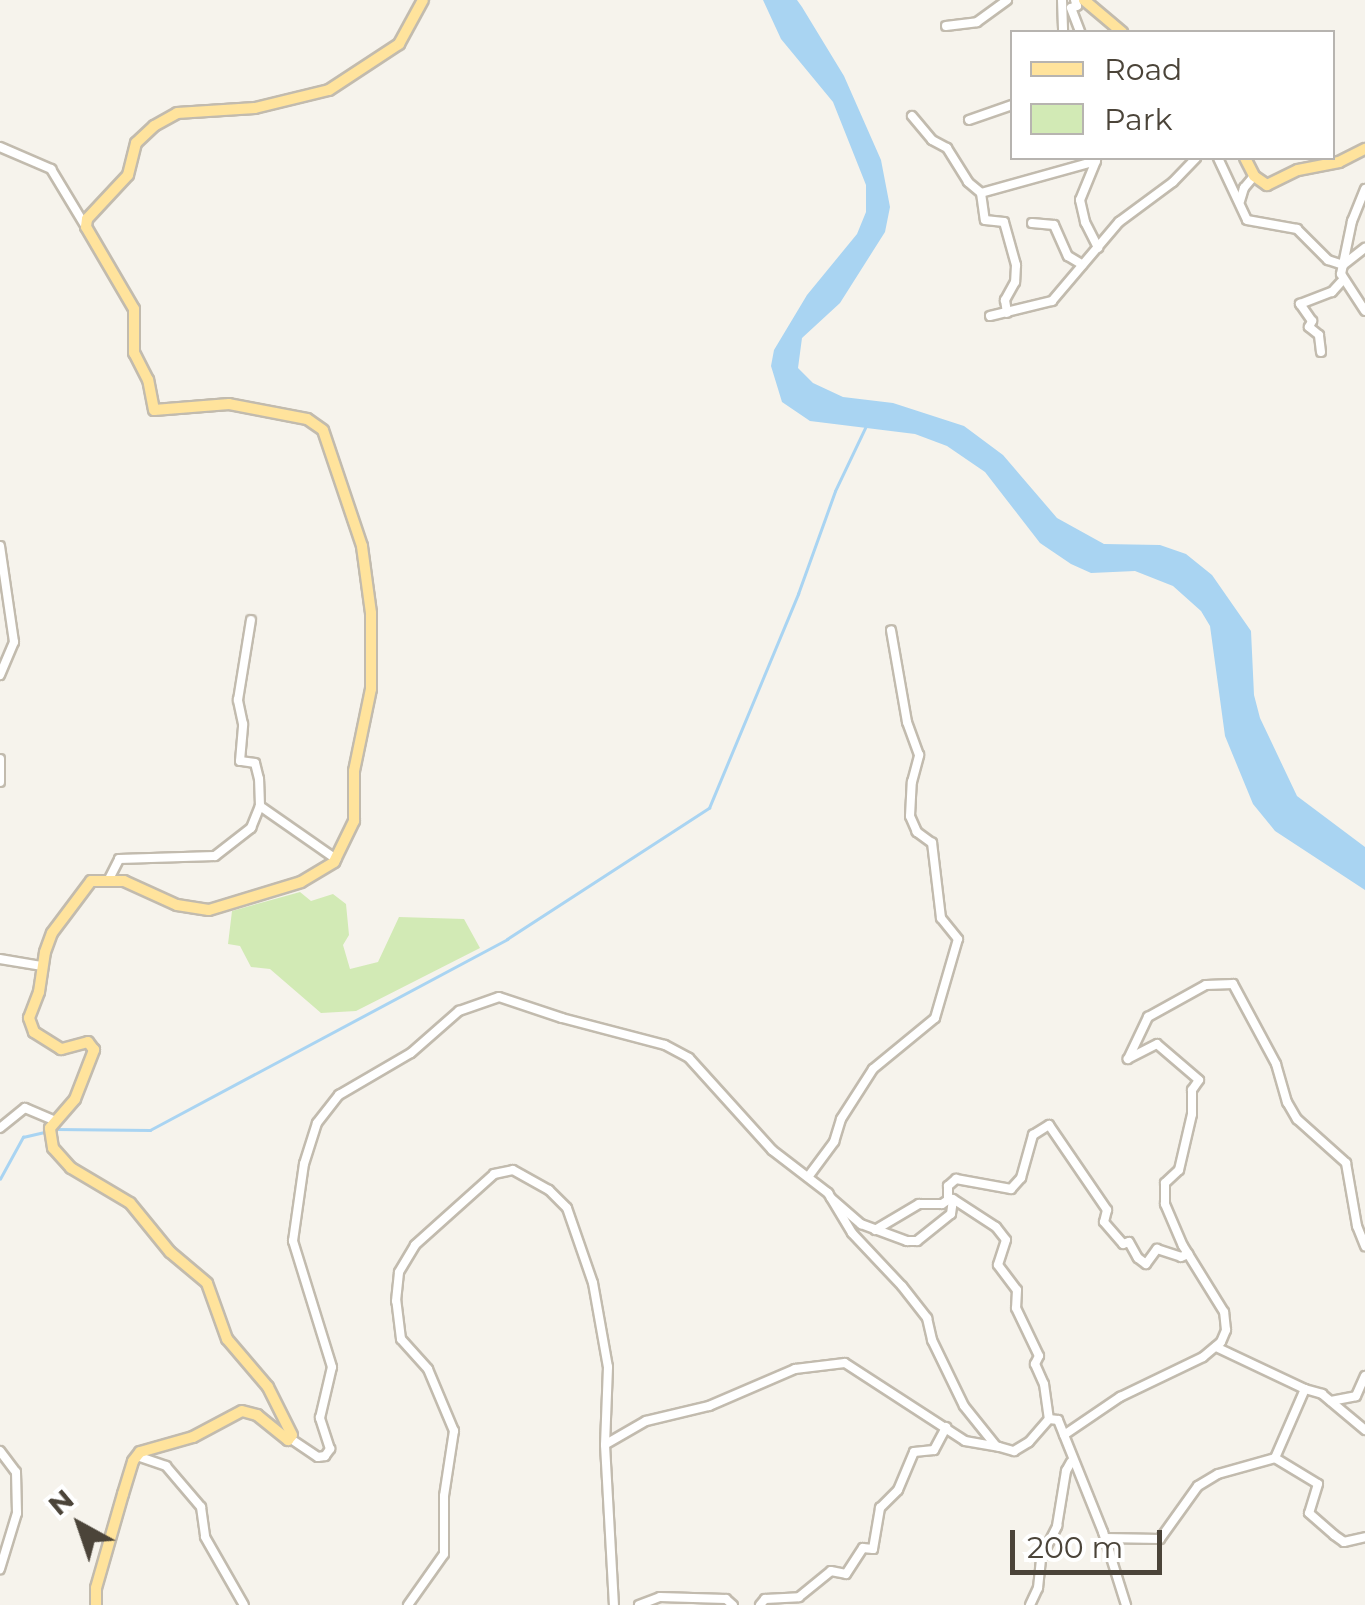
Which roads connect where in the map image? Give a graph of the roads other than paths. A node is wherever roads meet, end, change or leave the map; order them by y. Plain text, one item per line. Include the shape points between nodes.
1 (423, 0) edge
2 (1007, 0) edge
3 (1062, 0) edge
4 (1075, 0) edge
5 (1084, 0) edge
6 (946, 26) dead end
7 (1063, 30) edge
8 (1079, 30) edge
9 (1120, 30) edge
10 (1010, 105) edge
11 (912, 116) dead end
12 (968, 120) dead end
13 (0, 147) edge
14 (1365, 149) edge
15 (1095, 160) edge
16 (1098, 160) edge
17 (1194, 160) edge
18 (1219, 160) edge
19 (1246, 160) edge
20 (1254, 176) junction
21 (1365, 189) edge
22 (982, 193) junction
23 (1240, 201) junction
24 (1032, 223) dead end
25 (86, 228) junction
26 (1098, 248) junction
27 (1365, 248) edge
28 (1343, 264) junction
29 (1082, 265) junction
30 (1342, 281) junction
31 (1365, 311) edge
32 (1007, 313) junction
33 (990, 316) dead end
34 (1321, 352) dead end
35 (0, 546) edge
36 (251, 620) dead end
37 (892, 630) dead end
38 (0, 674) edge
39 (0, 759) edge
40 (0, 782) edge
41 (260, 806) junction
42 (336, 860) junction
43 (108, 879) junction
44 (0, 959) edge
45 (42, 966) junction
46 (55, 1121) junction
47 (0, 1128) edge
48 (808, 1177) junction
49 (831, 1198) junction
50 (875, 1230) junction
51 (1365, 1246) edge
52 (1188, 1254) junction
53 (1216, 1346) junction
54 (1365, 1376) edge
55 (1305, 1389) junction
56 (1332, 1401) junction
57 (1048, 1419) junction
58 (946, 1427) junction
59 (1365, 1430) edge
60 (1064, 1435) junction
61 (292, 1438) junction
62 (605, 1444) junction
63 (998, 1447) junction
64 (0, 1451) edge
65 (136, 1456) junction
66 (1275, 1458) junction
67 (1071, 1462) junction
68 (1365, 1537) edge
69 (1105, 1538) junction
70 (0, 1569) edge
71 (96, 1605) edge
72 (244, 1605) edge
73 (408, 1605) edge
74 (614, 1605) edge
75 (639, 1605) edge
76 (733, 1605) edge
77 (760, 1605) edge
78 (1030, 1605) edge
79 (1126, 1605) edge

1 - 25 main road via 399,44 329,90 247,109 186,111 154,126 136,144 128,175 96,205
2 - 6 street via 977,22
3 - 7 street
4 - 8 street via 1071,8
5 - 9 main road
10 - 12 street
11 - 22 street
13 - 25 street via 52,170
14 - 20 main road via 1275,184
15 - 22 street
16 - 26 street via 1080,200
17 - 26 street via 1129,212
18 - 23 street
19 - 20 main road
20 - 23 street
21 - 28 street
22 - 32 street via 984,218 1004,222 1013,248 1015,282 1005,299
23 - 28 street via 1246,220 1296,229 1328,260
24 - 29 street via 1054,225 1068,256
25 - 42 main road via 134,308 134,353 154,410 230,404 313,420 325,435 362,546 371,604 371,690 354,770 354,821
26 - 29 street
27 - 28 street
28 - 30 street
29 - 32 street via 1052,301
30 - 31 street
30 - 34 street via 1300,304
32 - 33 street
35 - 38 street via 14,642
36 - 41 street via 238,700 240,761 255,763
37 - 48 street via 907,722 920,755 910,816 932,843 939,911 958,939 935,1018 873,1069
39 - 40 street
41 - 42 street
41 - 43 street via 251,828 215,856 119,859
42 - 43 main road via 302,882 210,910
43 - 45 main road via 86,887 50,936
44 - 45 street
45 - 46 main road via 29,1018 34,1032 62,1049 88,1042 94,1050 75,1100
46 - 47 street via 25,1108
46 - 61 main road via 49,1137 56,1154 130,1203 170,1252 207,1283 227,1339 268,1387
48 - 49 street
48 - 61 street via 772,1150 715,1083 674,1048 496,996 462,1008 398,1062 338,1095 314,1130 293,1240 332,1367 320,1418 329,1451 318,1457
49 - 50 street
49 - 63 street via 852,1233 927,1318 964,1406
50 - 52 street via 918,1204 942,1204 956,1179 1011,1189 1021,1178 1033,1136 1049,1126 1107,1210 1104,1222 1138,1258 1146,1264 1157,1250
50 - 57 street via 917,1241 951,1214 953,1199 996,1227 1006,1240 998,1264 1017,1290 1016,1308 1038,1356
51 - 52 street via 1346,1163 1287,1102 1276,1064 1233,984 1216,984 1148,1017 1128,1056 1157,1044 1199,1080 1179,1170 1165,1186 1170,1220
52 - 53 street via 1227,1321
53 - 55 street
53 - 60 street
54 - 56 street via 1356,1396
55 - 56 street
55 - 66 street
56 - 59 street
57 - 60 street via 1058,1420
57 - 63 street via 1022,1448
58 - 62 street via 844,1362 812,1364 709,1406 646,1421
58 - 63 street via 965,1441
58 - 77 street via 934,1450 914,1452 898,1490 880,1508 873,1549 863,1548 846,1574 831,1571 799,1597
60 - 67 street
61 - 65 main road via 242,1411 193,1438
62 - 73 street via 606,1350 576,1224 528,1177 513,1170 494,1174 416,1245 400,1272 401,1339 428,1369 454,1431 444,1554
62 - 74 street
64 - 70 street via 16,1472 17,1513
65 - 71 main road
65 - 72 street via 166,1466 201,1507 205,1537
66 - 68 street via 1318,1484 1309,1513 1334,1535 1344,1542
66 - 69 street via 1198,1486 1160,1539
67 - 69 street
67 - 78 street
69 - 79 street
75 - 76 street via 660,1597 726,1599

